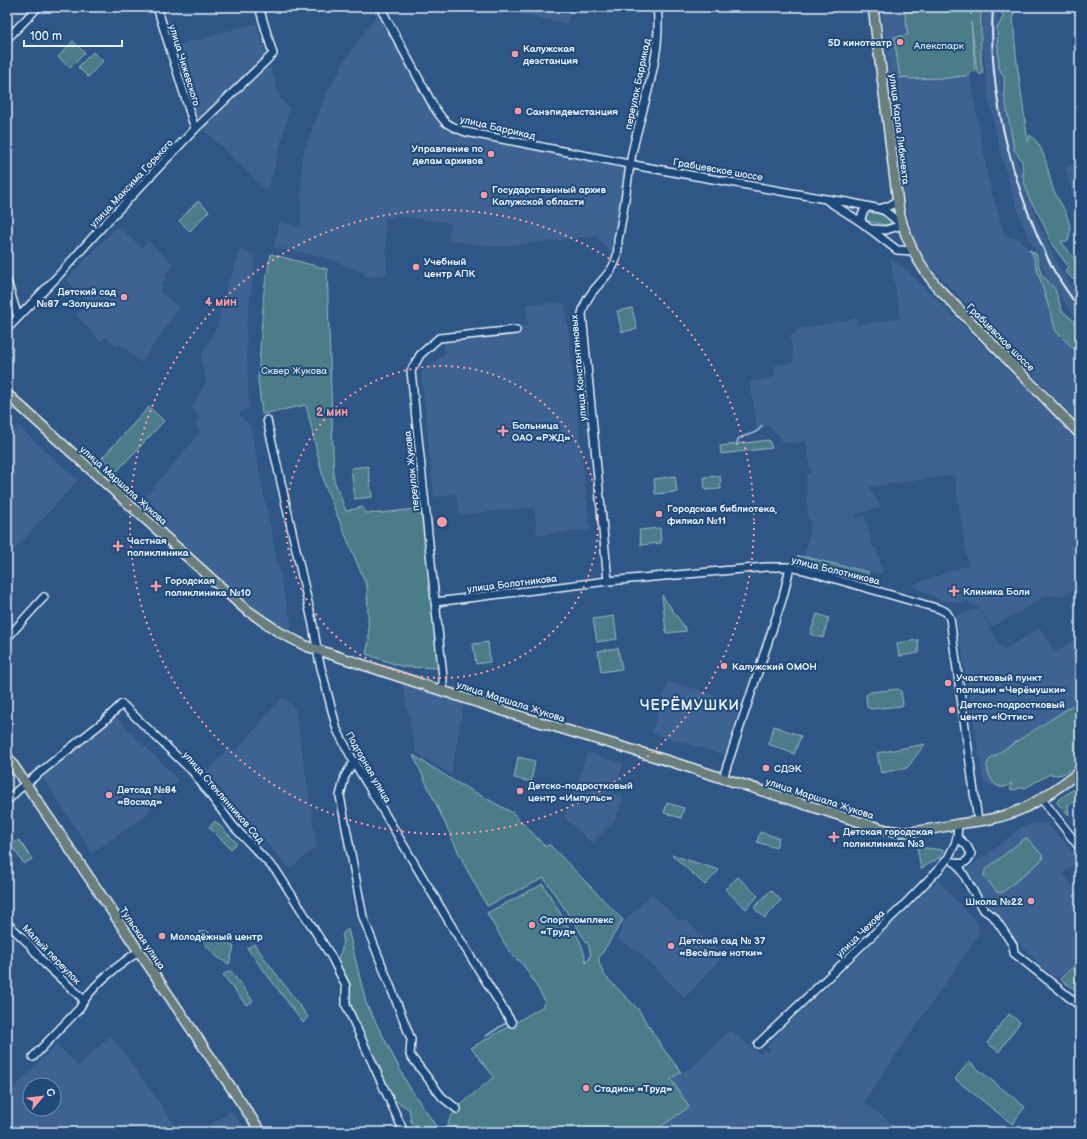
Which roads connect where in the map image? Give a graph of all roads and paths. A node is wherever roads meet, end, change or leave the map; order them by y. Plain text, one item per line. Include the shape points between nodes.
1 (38, 7) edge
2 (157, 7) edge
3 (259, 7) edge
4 (657, 7) edge
5 (873, 7) edge
6 (381, 8) edge
7 (7, 39) edge
8 (195, 129) junction
9 (631, 165) junction
10 (826, 199) junction
11 (898, 199) junction
12 (868, 208) junction
13 (880, 210) junction
14 (861, 222) junction
15 (902, 225) junction
16 (869, 229) junction
17 (913, 251) junction
18 (7, 281) edge
19 (18, 317) junction
20 (7, 329) edge
21 (516, 330) dead end
22 (7, 394) edge
23 (268, 420) dead end
24 (1080, 434) edge
25 (790, 567) junction
26 (608, 581) junction
27 (44, 597) dead end
28 (435, 602) junction
29 (7, 638) edge
30 (317, 650) junction
31 (441, 690) junction
32 (7, 756) edge
33 (354, 762) junction
34 (1080, 772) edge
35 (723, 778) junction
36 (26, 784) junction
37 (1042, 798) junction
38 (7, 801) edge
39 (978, 822) junction
40 (958, 824) junction
41 (957, 838) junction
42 (1080, 848) edge
43 (948, 858) junction
44 (957, 863) junction
45 (7, 923) edge
46 (139, 951) junction
47 (84, 1000) junction
48 (1080, 1006) edge
49 (512, 1023) dead end
50 (758, 1044) dead end
51 (33, 1057) dead end
52 (457, 1109) dead end
53 (261, 1132) edge
54 (404, 1132) edge

1 - 7 street
2 - 8 street, улица Чижевского
3 - 8 street, улица Максима Горького via 272,54
4 - 9 street, переулок Баррикад via 657,47
5 - 11 main road, улица Карла Либкнехта
6 - 9 street, улица Баррикад via 434,107 448,125 466,132
8 - 19 street, улица Максима Горького
9 - 10 street, Грабцевское шоссе
9 - 26 street, улица Константиновых via 616,260 594,288 582,314
10 - 12 street, Грабцевское шоссе
10 - 14 street, Грабцевское шоссе
11 - 13 street
11 - 15 main road, улица Карла Либкнехта
12 - 13 street, Грабцевское шоссе
12 - 14 street via 864,210
13 - 15 street
14 - 16 street, Грабцевское шоссе
15 - 16 street via 886,230
15 - 17 main road, улица Карла Либкнехта
16 - 17 street, Грабцевское шоссе via 897,250
17 - 24 main road, Грабцевское шоссе via 938,288
18 - 19 street
19 - 20 street, улица Максима Горького
21 - 28 street, переулок Жукова via 439,338 420,355 411,371
22 - 30 main road, улица Маршала Жукова via 244,608 279,632
23 - 30 street, Подгорная улица via 314,625
25 - 26 street, улица Болотникова
25 - 35 street via 783,597
25 - 39 street, улица Болотникова via 946,612 950,618
26 - 28 street, улица Болотникова
27 - 29 street
28 - 31 street, переулок Жукова via 443,677
30 - 31 main road, улица Маршала Жукова
30 - 33 street, Подгорная улица via 337,730
31 - 35 main road, улица Маршала Жукова
32 - 36 main road, Тульская улица
33 - 49 street, Подгорная улица
33 - 52 street via 345,776 340,796 364,917 411,1038 410,1055 442,1097
34 - 37 main road, улица Маршала Жукова
35 - 40 main road, улица Маршала Жукова via 884,829 900,832
36 - 38 street
36 - 46 main road, Тульская улица
36 - 54 street, улица Стеклянников Сад via 122,704 187,766 234,827 277,872 331,956 346,986 346,1006
37 - 39 main road, улица Маршала Жукова via 1012,814
37 - 42 street
39 - 40 main road, улица Маршала Жукова
40 - 41 street, улица Чехова
41 - 43 street, улица Чехова
41 - 44 street via 967,846 971,854 969,860
43 - 44 street
43 - 50 street, улица Чехова via 902,907
44 - 48 street via 984,910 994,917 1012,945 1014,953
45 - 47 street, Малый переулок via 44,963
46 - 47 street, Малый переулок via 111,972
46 - 53 main road, Тульская улица
47 - 51 street, Малый переулок via 79,1009

